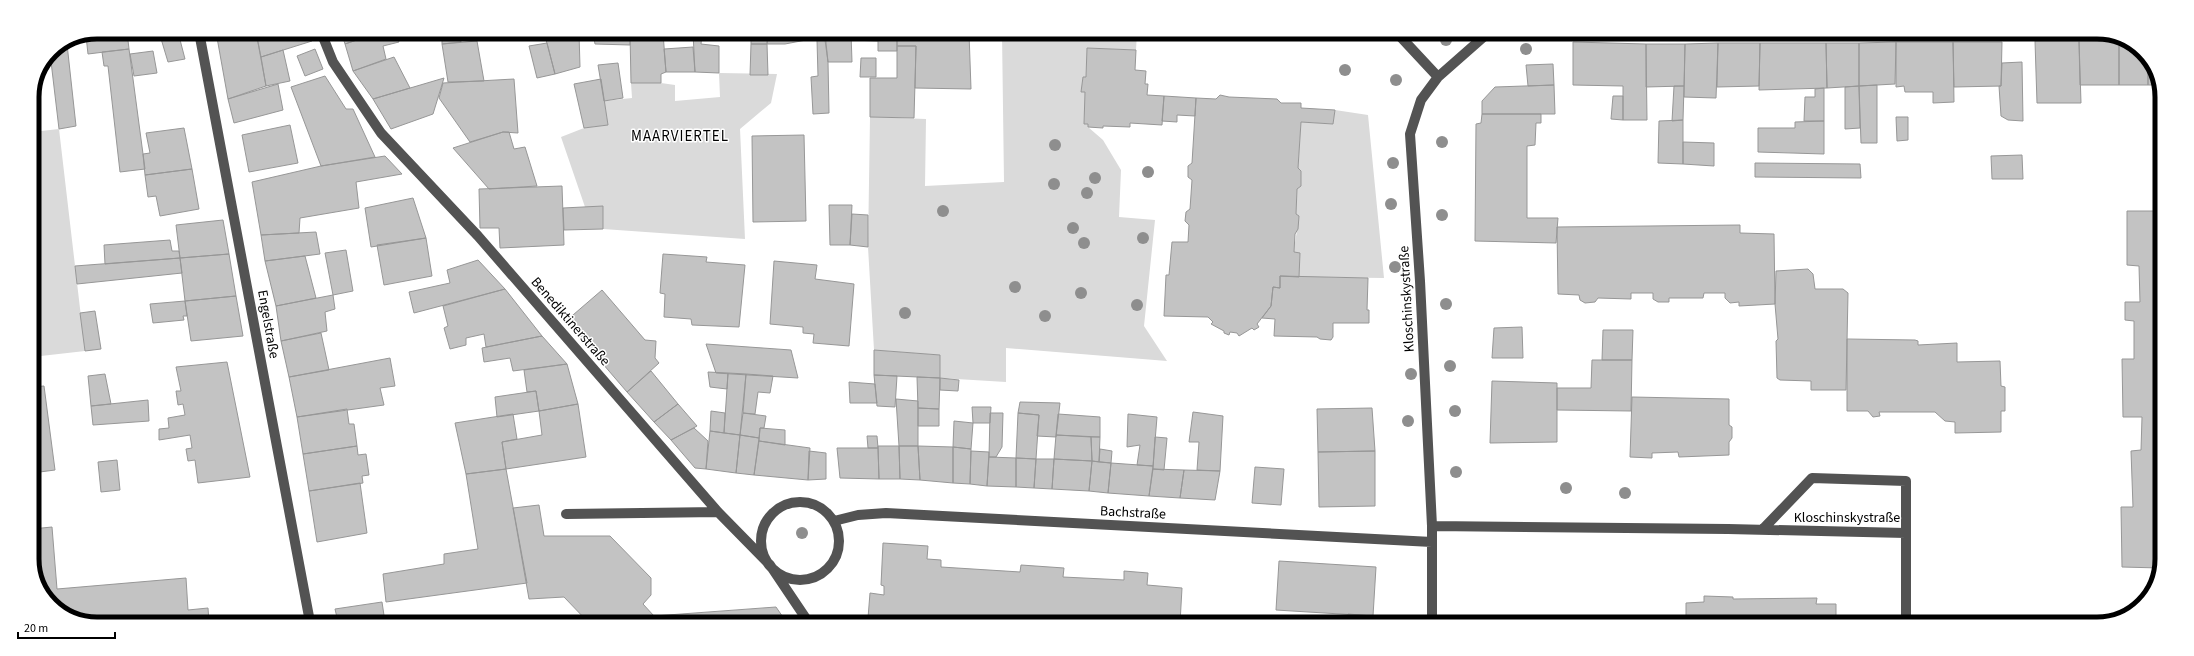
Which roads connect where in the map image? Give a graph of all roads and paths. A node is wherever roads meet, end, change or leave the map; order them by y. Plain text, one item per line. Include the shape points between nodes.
1 (200, 39) edge
2 (324, 39) edge
3 (1403, 39) edge
4 (1482, 39) edge
5 (1438, 78) junction
6 (718, 512) junction
7 (566, 514) dead end
8 (834, 521) junction
9 (1432, 526) junction
10 (1762, 530) junction
11 (1906, 533) junction
12 (1432, 542) junction
13 (770, 566) junction
14 (309, 617) edge
15 (805, 617) edge
16 (1432, 617) edge
17 (1906, 617) edge

1 - 14 street, Engelstraße
2 - 6 street, Benediktinerstraße via 333,62 381,133 478,236
3 - 5 street
4 - 5 street, Kloschinskystraße
5 - 9 street, Kloschinskystraße via 1421,100 1410,134
6 - 7 street
6 - 13 street, Benediktinerstraße
8 - 12 street, Bachstraße via 858,515 886,513
8 - 13 street via 839,536 839,548 836,558 825,571 810,579 800,580 783,576
8 - 13 street via 822,509 807,503 790,503 776,511 768,519 762,534 763,551
9 - 10 street, Kloschinskystraße
9 - 12 street, Kloschinskystraße
10 - 11 street, Kloschinskystraße
10 - 11 street, Kloschinskystraße via 1812,478 1906,481
11 - 17 street
12 - 16 street, Kloschinskystraße
13 - 15 street, Benediktinerstraße

